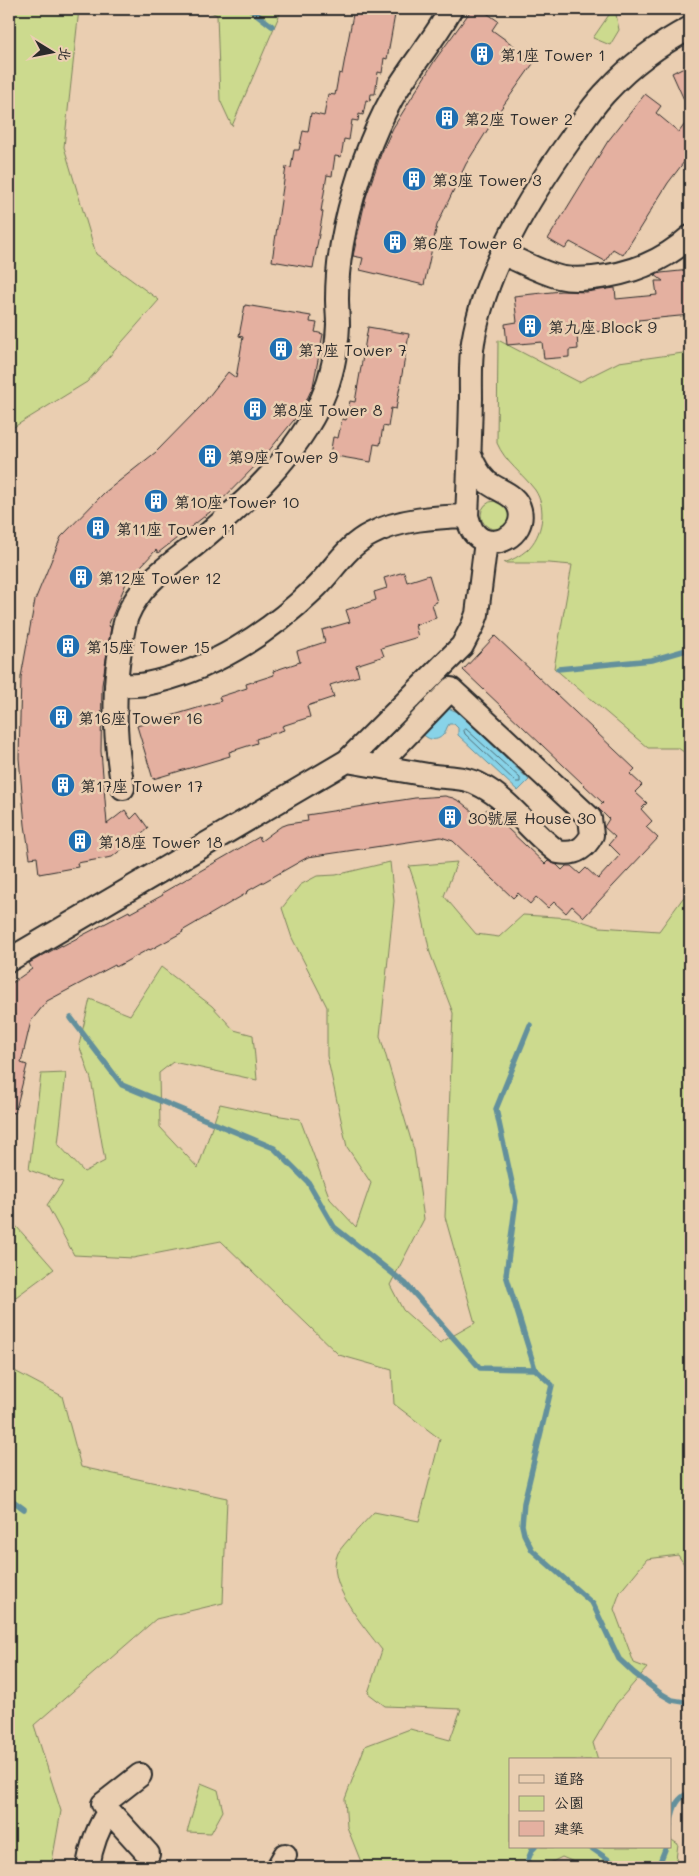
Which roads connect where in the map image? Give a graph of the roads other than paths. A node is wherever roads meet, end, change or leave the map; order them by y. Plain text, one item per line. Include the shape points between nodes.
1 (451, 9) edge
2 (690, 28) edge
3 (690, 237) edge
4 (502, 254) junction
5 (470, 455) junction
6 (468, 516) junction
7 (486, 541) junction
8 (116, 685) junction
9 (346, 761) junction
10 (377, 766) junction
11 (123, 788) dead end
12 (9, 960) edge
13 (140, 1775) dead end
14 (109, 1811) junction
15 (148, 1854) dead end
16 (88, 1867) edge

1 - 8 street via 392,99 363,162 339,264 336,349 322,398 311,421 256,490 166,566 144,589 123,630
2 - 4 street via 629,69 596,104 528,204
3 - 4 street via 668,255 638,269 576,279 558,277
4 - 5 street via 484,298 472,345
5 - 6 street
5 - 7 street via 479,474 512,496 520,510 519,526 509,538
6 - 7 street via 475,534
6 - 8 street via 411,521 369,534 344,553 295,607 249,641 171,677 145,684
7 - 9 street via 477,614 462,646
8 - 11 street via 115,725
9 - 10 street
9 - 12 street
10 - 10 street via 452,776 482,786 558,852 575,853 592,835 590,818 451,689
13 - 14 street via 103,1804
14 - 15 street
14 - 16 street via 97,1830

